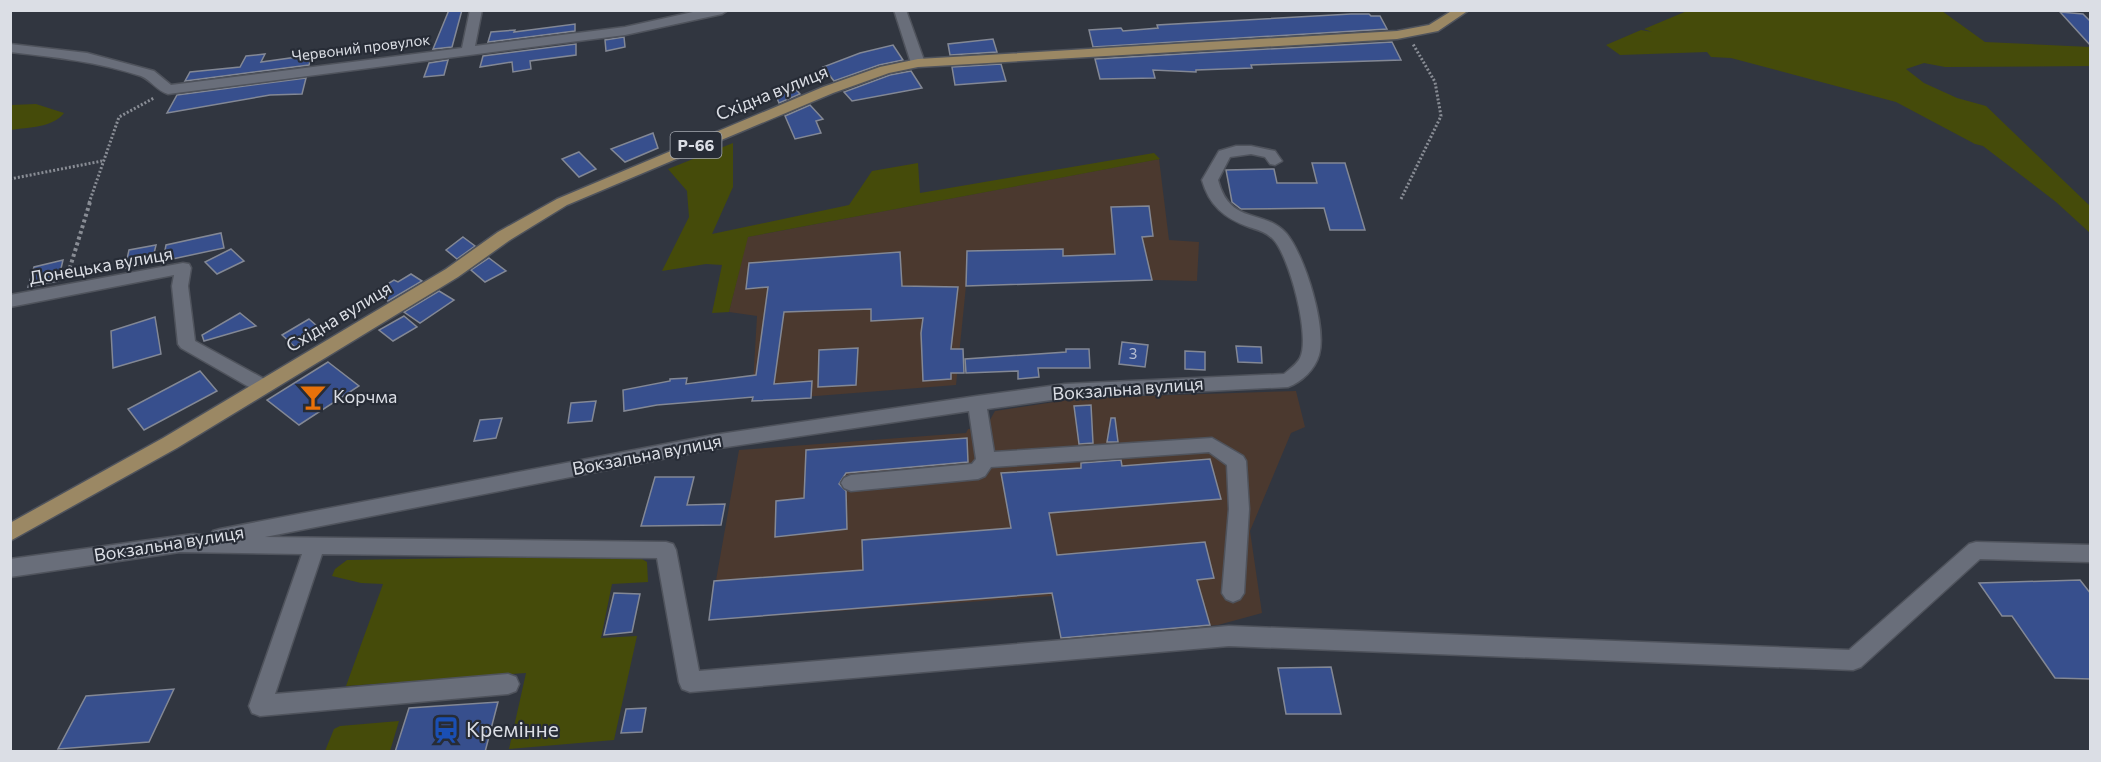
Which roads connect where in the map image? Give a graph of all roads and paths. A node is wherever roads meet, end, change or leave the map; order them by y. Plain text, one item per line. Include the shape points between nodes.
1 (476, 10) edge
2 (722, 10) edge
3 (900, 10) edge
4 (1463, 10) edge
5 (1406, 34) junction
6 (10, 48) edge
7 (468, 51) junction
8 (918, 63) junction
9 (168, 90) junction
10 (102, 161) junction
11 (1275, 161) dead end
12 (10, 179) edge
13 (1401, 200) dead end
14 (63, 291) junction
15 (10, 301) edge
16 (262, 386) junction
17 (976, 403) junction
18 (986, 460) junction
19 (851, 483) dead end
20 (10, 533) edge
21 (181, 544) junction
22 (315, 546) junction
23 (2091, 554) edge
24 (10, 568) edge
25 (1233, 593) dead end
26 (508, 684) dead end

1 - 7 street
2 - 7 street, Червоний провулок via 625,32
3 - 8 street
4 - 5 main road, Східна вулиця / Р-66 via 1433,28
5 - 8 main road, Східна вулиця / Р-66
5 - 13 path via 1435,82 1441,116
6 - 9 street via 94,59 149,74
7 - 9 street, Червоний провулок
8 - 16 main road, Східна вулиця / Р-66 via 828,90 562,202 452,273
9 - 10 path via 118,117
10 - 12 path
10 - 14 path
11 - 17 street, Вокзальна вулиця via 1270,154 1236,150 1224,153 1210,180 1213,195 1223,206 1236,218 1273,230 1296,261 1311,354 1304,367 1288,380 1065,391
14 - 15 street, Донецька вулиця
14 - 16 street, Донецька вулиця via 183,268 180,286 187,344
16 - 20 main road, Східна вулиця / Р-66
17 - 18 street
17 - 21 street, Вокзальна вулиця via 712,442
18 - 19 street via 978,471
18 - 25 street via 1212,445 1236,461 1239,509
21 - 22 street
21 - 24 street, Вокзальна вулиця
22 - 23 street via 666,550 690,682 1229,636 1853,660 1976,550
22 - 26 street via 260,706

